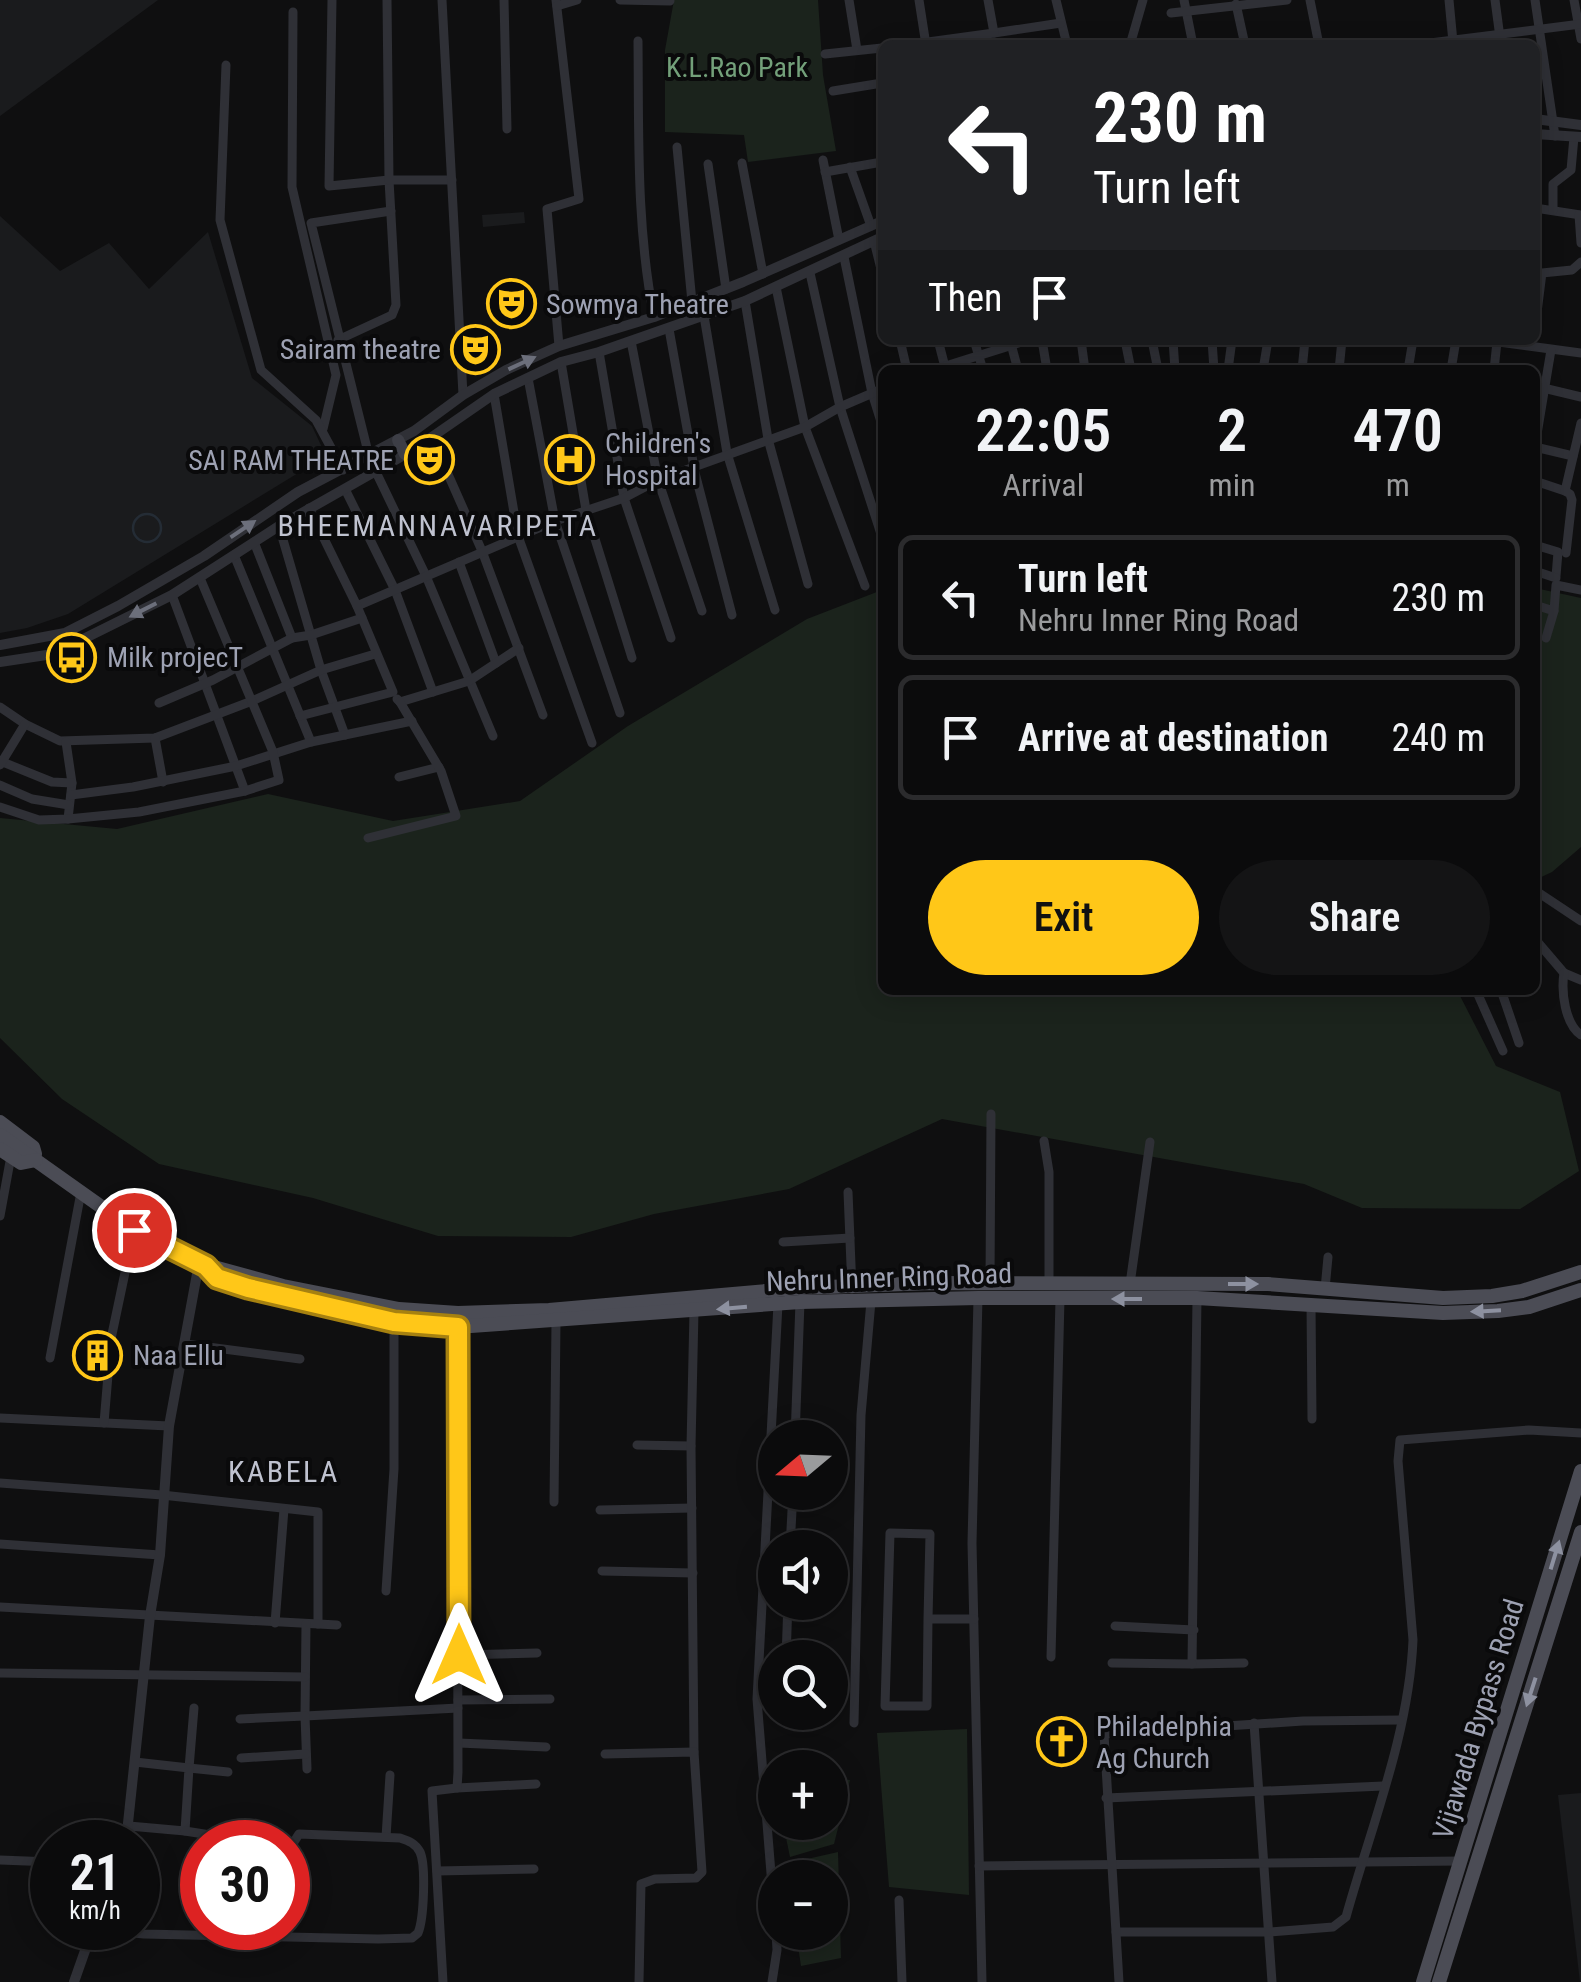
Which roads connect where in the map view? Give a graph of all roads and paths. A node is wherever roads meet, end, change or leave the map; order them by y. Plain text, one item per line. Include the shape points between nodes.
1 (332, 0) edge
2 (386, 0) edge
3 (442, 0) edge
4 (504, 0) edge
5 (577, 0) edge
6 (620, 0) edge
7 (849, 0) edge
8 (918, 0) edge
9 (988, 0) edge
10 (1056, 0) edge
11 (1143, 0) edge
12 (1184, 0) edge
13 (1287, 0) edge
14 (1310, 0) edge
15 (1449, 0) edge
16 (1496, 0) edge
17 (1535, 0) edge
18 (1574, 0) edge
19 (670, 1) edge
20 (556, 3) edge
21 (1236, 3) edge
22 (293, 12) dead end
23 (1186, 12) junction
24 (1171, 13) dead end
25 (1062, 23) junction
26 (1580, 24) edge
27 (1542, 29) junction
28 (994, 32) junction
29 (1501, 39) edge
30 (1581, 39) edge
31 (925, 40) edge
32 (949, 40) edge
33 (1066, 40) edge
34 (1131, 40) edge
35 (1193, 40) edge
36 (1244, 40) edge
37 (1318, 40) edge
38 (1452, 40) edge
39 (638, 42) dead end
40 (878, 48) edge
41 (857, 50) junction
42 (825, 54) dead end
43 (226, 65) dead end
44 (878, 84) edge
45 (833, 91) dead end
46 (1540, 119) edge
47 (1553, 120) junction
48 (1581, 124) edge
49 (507, 129) dead end
50 (1540, 134) edge
51 (1555, 136) junction
52 (1577, 137) edge
53 (676, 147) dead end
54 (823, 160) dead end
55 (742, 162) dead end
56 (878, 163) edge
57 (708, 164) dead end
58 (850, 167) junction
59 (825, 172) junction
60 (389, 180) junction
61 (452, 180) junction
62 (1540, 209) edge
63 (1553, 210) junction
64 (391, 211) junction
65 (1580, 215) edge
66 (878, 223) edge
67 (871, 226) junction
68 (878, 239) edge
69 (838, 240) junction
70 (1581, 243) edge
71 (844, 257) junction
72 (1581, 262) edge
73 (810, 273) junction
74 (763, 274) junction
75 (776, 287) junction
76 (726, 289) junction
77 (1540, 289) edge
78 (745, 301) junction
79 (692, 302) junction
80 (704, 316) junction
81 (654, 317) junction
82 (669, 328) junction
83 (338, 340) junction
84 (631, 341) junction
85 (975, 345) edge
86 (993, 345) edge
87 (1536, 345) edge
88 (559, 346) junction
89 (1552, 350) junction
90 (599, 352) junction
91 (1581, 353) edge
92 (978, 356) junction
93 (561, 362) junction
94 (953, 365) edge
95 (981, 365) edge
96 (528, 378) junction
97 (1540, 387) edge
98 (877, 391) edge
99 (494, 394) junction
100 (463, 395) junction
101 (1581, 397) edge
102 (840, 406) junction
103 (1581, 424) edge
104 (804, 427) junction
105 (323, 430) junction
106 (432, 438) junction
107 (768, 439) junction
108 (398, 440) junction
109 (1540, 448) edge
110 (727, 453) junction
111 (406, 454) junction
112 (369, 456) junction
113 (1573, 456) junction
114 (694, 466) junction
115 (343, 470) junction
116 (376, 472) junction
117 (658, 480) junction
118 (1540, 483) edge
119 (345, 489) junction
120 (1565, 491) junction
121 (624, 498) junction
122 (310, 508) junction
123 (586, 510) junction
124 (554, 521) junction
125 (878, 525) edge
126 (279, 526) junction
127 (518, 536) junction
128 (254, 542) junction
129 (1540, 546) edge
130 (482, 551) junction
131 (1562, 552) junction
132 (234, 555) junction
133 (1581, 556) edge
134 (459, 562) junction
135 (1540, 573) edge
136 (426, 576) junction
137 (200, 578) junction
138 (1556, 580) junction
139 (808, 584) dead end
140 (865, 586) dead end
141 (394, 590) junction
142 (1581, 590) edge
143 (172, 595) junction
144 (358, 606) junction
145 (1540, 607) edge
146 (775, 610) dead end
147 (702, 611) dead end
148 (1554, 611) junction
149 (732, 616) dead end
150 (362, 618) junction
151 (311, 636) junction
152 (292, 638) junction
153 (671, 638) dead end
154 (1546, 638) dead end
155 (0, 645) edge
156 (271, 648) junction
157 (519, 648) junction
158 (375, 654) junction
159 (632, 658) dead end
160 (0, 662) edge
161 (496, 663) junction
162 (237, 667) junction
163 (321, 670) junction
164 (469, 681) junction
165 (206, 684) junction
166 (287, 686) junction
167 (433, 692) junction
168 (396, 697) junction
169 (252, 701) junction
170 (159, 702) dead end
171 (0, 707) edge
172 (333, 707) junction
173 (620, 713) dead end
174 (216, 714) junction
175 (542, 715) dead end
176 (300, 716) junction
177 (412, 721) junction
178 (25, 724) junction
179 (345, 735) junction
180 (493, 736) dead end
181 (154, 738) junction
182 (66, 742) junction
183 (311, 742) junction
184 (592, 744) dead end
185 (273, 752) junction
186 (1, 763) edge
187 (236, 766) junction
188 (440, 767) junction
189 (399, 777) dead end
190 (164, 782) junction
191 (72, 783) junction
192 (0, 785) edge
193 (245, 791) junction
194 (70, 800) junction
195 (0, 808) edge
196 (68, 820) junction
197 (368, 838) dead end
198 (1540, 893) dead end
199 (1581, 921) edge
200 (1540, 945) edge
201 (1564, 973) junction
202 (1581, 980) edge
203 (1478, 995) edge
204 (1503, 995) edge
205 (1581, 1035) edge
206 (1518, 1043) dead end
207 (1504, 1051) dead end
208 (991, 1114) dead end
209 (0, 1122) edge
210 (0, 1135) edge
211 (1044, 1141) dead end
212 (1150, 1142) dead end
213 (10, 1151) edge
214 (36, 1160) junction
215 (81, 1192) junction
216 (848, 1192) dead end
217 (0, 1216) edge
218 (134, 1230) junction
219 (850, 1238) junction
220 (783, 1242) dead end
221 (1328, 1258) dead end
222 (203, 1265) junction
223 (1581, 1272) edge
224 (990, 1283) junction
225 (1049, 1283) junction
226 (1130, 1284) junction
227 (1325, 1289) junction
228 (1581, 1290) edge
229 (1197, 1291) junction
230 (852, 1293) junction
231 (978, 1298) junction
232 (1060, 1299) junction
233 (871, 1301) junction
234 (800, 1302) junction
235 (1311, 1303) junction
236 (778, 1304) junction
237 (694, 1311) junction
238 (394, 1322) junction
239 (556, 1322) junction
240 (458, 1327) junction
241 (185, 1344) junction
242 (50, 1358) dead end
243 (300, 1359) dead end
244 (0, 1418) edge
245 (1312, 1418) dead end
246 (796, 1420) edge
247 (104, 1423) junction
248 (169, 1426) junction
249 (1581, 1433) edge
250 (637, 1445) dead end
251 (691, 1446) junction
252 (1581, 1471) edge
253 (0, 1483) edge
254 (162, 1495) junction
255 (554, 1502) dead end
256 (692, 1508) junction
257 (284, 1510) junction
258 (600, 1510) dead end
259 (1581, 1532) edge
260 (0, 1544) edge
261 (160, 1555) junction
262 (602, 1571) dead end
263 (693, 1574) junction
264 (386, 1591) dead end
265 (0, 1607) edge
266 (150, 1616) junction
267 (928, 1619) junction
268 (974, 1619) junction
269 (275, 1623) junction
270 (306, 1624) junction
271 (318, 1624) junction
272 (337, 1625) dead end
273 (1115, 1626) dead end
274 (1194, 1630) junction
275 (537, 1653) dead end
276 (459, 1655) junction
277 (1051, 1658) dead end
278 (1112, 1663) dead end
279 (1244, 1663) dead end
280 (1192, 1664) junction
281 (0, 1673) edge
282 (146, 1673) junction
283 (305, 1677) junction
284 (550, 1699) dead end
285 (458, 1704) junction
286 (194, 1708) dead end
287 (304, 1716) junction
288 (240, 1719) dead end
289 (1401, 1720) junction
290 (854, 1723) dead end
291 (1254, 1723) junction
292 (458, 1743) junction
293 (546, 1747) dead end
294 (694, 1752) junction
295 (306, 1754) junction
296 (606, 1754) dead end
297 (242, 1758) dead end
298 (134, 1762) junction
299 (189, 1768) junction
300 (307, 1769) dead end
301 (228, 1772) dead end
302 (390, 1775) dead end
303 (536, 1784) dead end
304 (1383, 1786) junction
305 (458, 1788) junction
306 (1259, 1791) junction
307 (1106, 1798) junction
308 (129, 1820) edge
309 (186, 1820) edge
310 (310, 1834) edge
311 (386, 1837) junction
312 (0, 1860) edge
313 (770, 1860) edge
314 (30, 1861) edge
315 (1460, 1861) junction
316 (1364, 1862) junction
317 (1264, 1864) junction
318 (979, 1866) junction
319 (1112, 1866) junction
320 (534, 1868) dead end
321 (436, 1870) junction
322 (898, 1900) dead end
323 (1116, 1932) junction
324 (1269, 1932) junction
325 (310, 1934) edge
326 (85, 1950) edge
327 (777, 1950) edge
328 (74, 1982) edge
329 (442, 1982) edge
330 (639, 1982) edge
331 (772, 1982) edge
332 (902, 1982) edge
333 (982, 1982) edge
334 (1119, 1982) edge
335 (1272, 1982) edge
336 (1422, 1982) edge
337 (1439, 1982) edge

1 - 60 street via 328,186
2 - 60 street
3 - 61 street
4 - 49 street
5 - 20 street
6 - 19 street
7 - 41 street
8 - 31 street
9 - 28 street
10 - 25 street
11 - 34 street
12 - 23 street
13 - 21 street
14 - 37 street
15 - 38 street
16 - 29 street
17 - 27 street
18 - 26 street
20 - 88 street via 580,199 546,209
21 - 23 street
21 - 36 street
22 - 105 street via 292,186 336,375
23 - 24 street
23 - 35 street
25 - 28 street
25 - 33 street
26 - 27 street
26 - 30 street
27 - 29 street
27 - 47 street
28 - 32 street
39 - 81 street via 639,194
40 - 41 street
41 - 42 street
43 - 105 street via 222,228 261,370
44 - 45 street
46 - 47 street
47 - 48 street
47 - 51 street
50 - 51 street
51 - 52 street
52 - 63 street via 1571,170 1553,184
53 - 79 street
54 - 59 street
55 - 74 street
56 - 58 street
57 - 76 street
58 - 59 street
58 - 67 street
59 - 69 street
60 - 61 street
60 - 64 street
61 - 100 street
62 - 63 street
63 - 65 street
64 - 83 street via 395,311
64 - 83 street via 311,223
65 - 70 street
66 - 67 street
67 - 69 street
68 - 71 street
69 - 74 street
71 - 73 street
71 - 98 street
72 - 77 street via 1572,270 1542,273
73 - 75 street
73 - 102 street
74 - 76 street
75 - 78 street
75 - 104 street
76 - 79 street
78 - 80 street
78 - 107 street
79 - 81 street
80 - 82 street
80 - 110 street
81 - 88 street
82 - 84 street
82 - 114 street
83 - 112 street
84 - 90 street
84 - 117 street
85 - 92 street
86 - 92 street
87 - 89 street
100 -> 88 street
89 - 91 street
89 - 97 street
90 - 93 street
90 - 121 street
92 - 94 street
92 - 95 street
93 - 96 street
93 - 123 street
96 - 99 street
96 - 124 street
97 - 101 street
98 - 102 street
99 - 106 street
99 - 127 street
100 - 108 street
102 - 104 street
102 - 125 street
103 - 113 street
104 - 107 street
104 - 140 street
105 - 115 street
106 - 111 street
106 - 130 street
107 - 110 street
107 - 139 street
108 - 111 main road
108 - 112 street
109 - 113 street
110 - 114 street
110 - 146 street
111 - 116 street
112 - 115 street
113 - 120 street
114 - 117 street
114 - 149 street
155 -> 115 street via 65,632 118,606
116 - 119 street
116 - 136 street
117 - 121 street
117 - 147 street
118 - 120 street
119 - 122 street
119 - 141 street
120 - 131 street via 1572,500
121 - 123 street
121 - 153 street
122 - 126 street
122 - 144 street
123 - 124 street
123 - 159 street
124 - 127 street
124 - 173 street
126 - 128 street
126 - 151 street
127 - 130 street
127 - 184 street
128 - 132 street
128 - 152 street
129 - 131 street
130 - 134 street
130 - 157 street
131 - 133 street
131 - 138 street
132 - 137 street
132 - 156 street
134 - 136 street
134 - 161 street
135 - 138 street
136 - 141 street
136 - 164 street
137 - 143 street
137 - 162 street
138 - 142 street
138 - 148 street
141 - 144 street
141 - 167 street
143 -> 160 street via 53,654
143 - 165 street
144 - 150 street
145 - 148 street
148 - 154 street
150 - 151 street
150 - 158 street
151 - 152 street
151 - 163 street
152 - 156 street
156 - 162 street
156 - 166 street
157 - 161 street
157 - 175 street
158 - 163 street
158 - 168 street
161 - 164 street
162 - 165 street
162 - 169 street
163 - 166 street
163 - 172 street
164 - 167 street
164 - 180 street
165 - 170 street
165 - 174 street
166 - 169 street
166 - 176 street
167 - 168 street
168 - 172 street
168 - 177 street
169 - 174 street
169 - 185 street
171 - 178 street
172 - 176 street
172 - 179 street
174 - 181 street
174 - 187 street
176 - 183 street
177 - 179 street
177 - 188 street
178 - 182 street
178 - 186 street
179 - 183 street
181 - 182 street
181 - 190 street
182 - 191 street
183 - 185 street
185 - 187 street
185 - 193 street via 280,780
186 - 191 street
187 - 190 street
187 - 193 street
188 - 189 street
188 - 197 street via 456,816
190 - 194 street
191 - 194 street
192 - 194 street via 32,800
193 - 196 street
194 - 196 street
195 - 196 street via 38,820
198 - 199 street
200 - 201 street
201 - 202 street
201 - 205 street via 1564,1002
203 - 207 street
204 - 206 street
208 - 224 street
209 - 214 main road via 33,1147
210 - 213 main road
211 - 225 street
212 - 226 street
213 - 214 main road via 22,1163
213 - 217 street
214 - 215 main road, Nehru Inner Ring Road
215 - 218 main road, Nehru Inner Ring Road
215 - 242 street
216 - 219 street
218 - 222 main road, Nehru Inner Ring Road
218 - 247 street via 111,1338
219 - 220 street
219 - 230 street
221 - 227 street
222 - 230 main road, Nehru Inner Ring Road via 399,1309 458,1313 712,1294
222 - 238 main road, Nehru Inner Ring Road via 217,1278 248,1288
222 - 241 street
223 - 227 main road, Nehru Inner Ring Road via 1492,1296
224 - 225 main road, Nehru Inner Ring Road
224 - 230 main road, Nehru Inner Ring Road
225 - 226 main road, Nehru Inner Ring Road
226 - 229 main road, Nehru Inner Ring Road
229 -> 227 main road, Nehru Inner Ring Road
228 -> 235 main road, Nehru Inner Ring Road via 1498,1311
229 -> 232 main road, Nehru Inner Ring Road
229 - 235 main road, Nehru Inner Ring Road
229 - 274 street
230 - 233 main road, Nehru Inner Ring Road
230 - 234 main road, Nehru Inner Ring Road
231 - 232 main road, Nehru Inner Ring Road
231 - 233 main road, Nehru Inner Ring Road
231 - 268 street
232 - 277 street
233 - 290 street via 861,1415
234 - 236 main road, Nehru Inner Ring Road
234 - 246 street
235 - 245 street
236 -> 237 main road, Nehru Inner Ring Road
236 - 313 street via 757,1699
237 - 239 main road, Nehru Inner Ring Road
237 - 251 street
238 - 240 main road, Nehru Inner Ring Road
238 - 264 street
239 - 240 main road, Nehru Inner Ring Road
239 - 255 street
240 - 276 street
241 - 243 street
241 - 248 street
244 - 247 street
247 - 248 street
248 - 254 street
249 - 289 street via 1529,1430 1400,1440 1413,1640
250 - 251 street
251 - 256 street
315 -> 252 main road, Vijawada Bypass Road
253 - 254 street
254 - 257 street
254 - 261 street
256 - 258 street
256 - 263 street
257 - 269 street
257 - 271 street via 318,1512
259 -> 337 main road, Vijawada Bypass Road
260 - 261 street
261 - 266 street
262 - 263 street
263 - 294 street
265 - 266 street
266 - 269 street
266 - 282 street
267 - 267 street via 930,1534 890,1532 884,1706 927,1706
267 - 268 street
268 - 318 street
269 - 270 street
270 - 271 street
270 - 283 street
271 - 272 street
273 - 274 street
274 - 280 street
275 - 276 street
276 - 285 street
278 - 280 street
279 - 280 street
281 - 282 street
282 - 283 street
282 - 298 street
283 - 287 street
284 - 285 street
285 - 287 street
285 - 292 street
286 - 299 street
287 - 288 street
287 - 295 street
289 - 291 street
289 - 304 street
291 - 306 street
291 - 307 street via 1108,1731 1102,1740
292 - 293 street
292 - 305 street
294 - 296 street
294 - 330 street via 702,1872 641,1884
295 - 297 street
295 - 300 street
298 - 299 street
298 - 308 street
299 - 301 street
299 - 309 street
302 - 311 street
303 - 305 street
304 - 306 street
304 - 316 street
305 - 321 street via 432,1790
306 - 307 street
306 - 317 street
307 - 319 street
310 - 311 street
311 - 325 street via 411,1842 421,1854 416,1936
312 - 314 street
315 - 316 street
315 - 336 main road, Vijawada Bypass Road
316 - 317 street
316 - 324 street via 1341,1924
317 - 319 street
317 - 324 street
318 - 319 street
318 - 333 street
319 - 323 street
320 - 321 street
321 - 329 street
322 - 332 street
323 - 324 street
323 - 334 street
324 - 335 street
326 - 328 street
327 - 331 street

